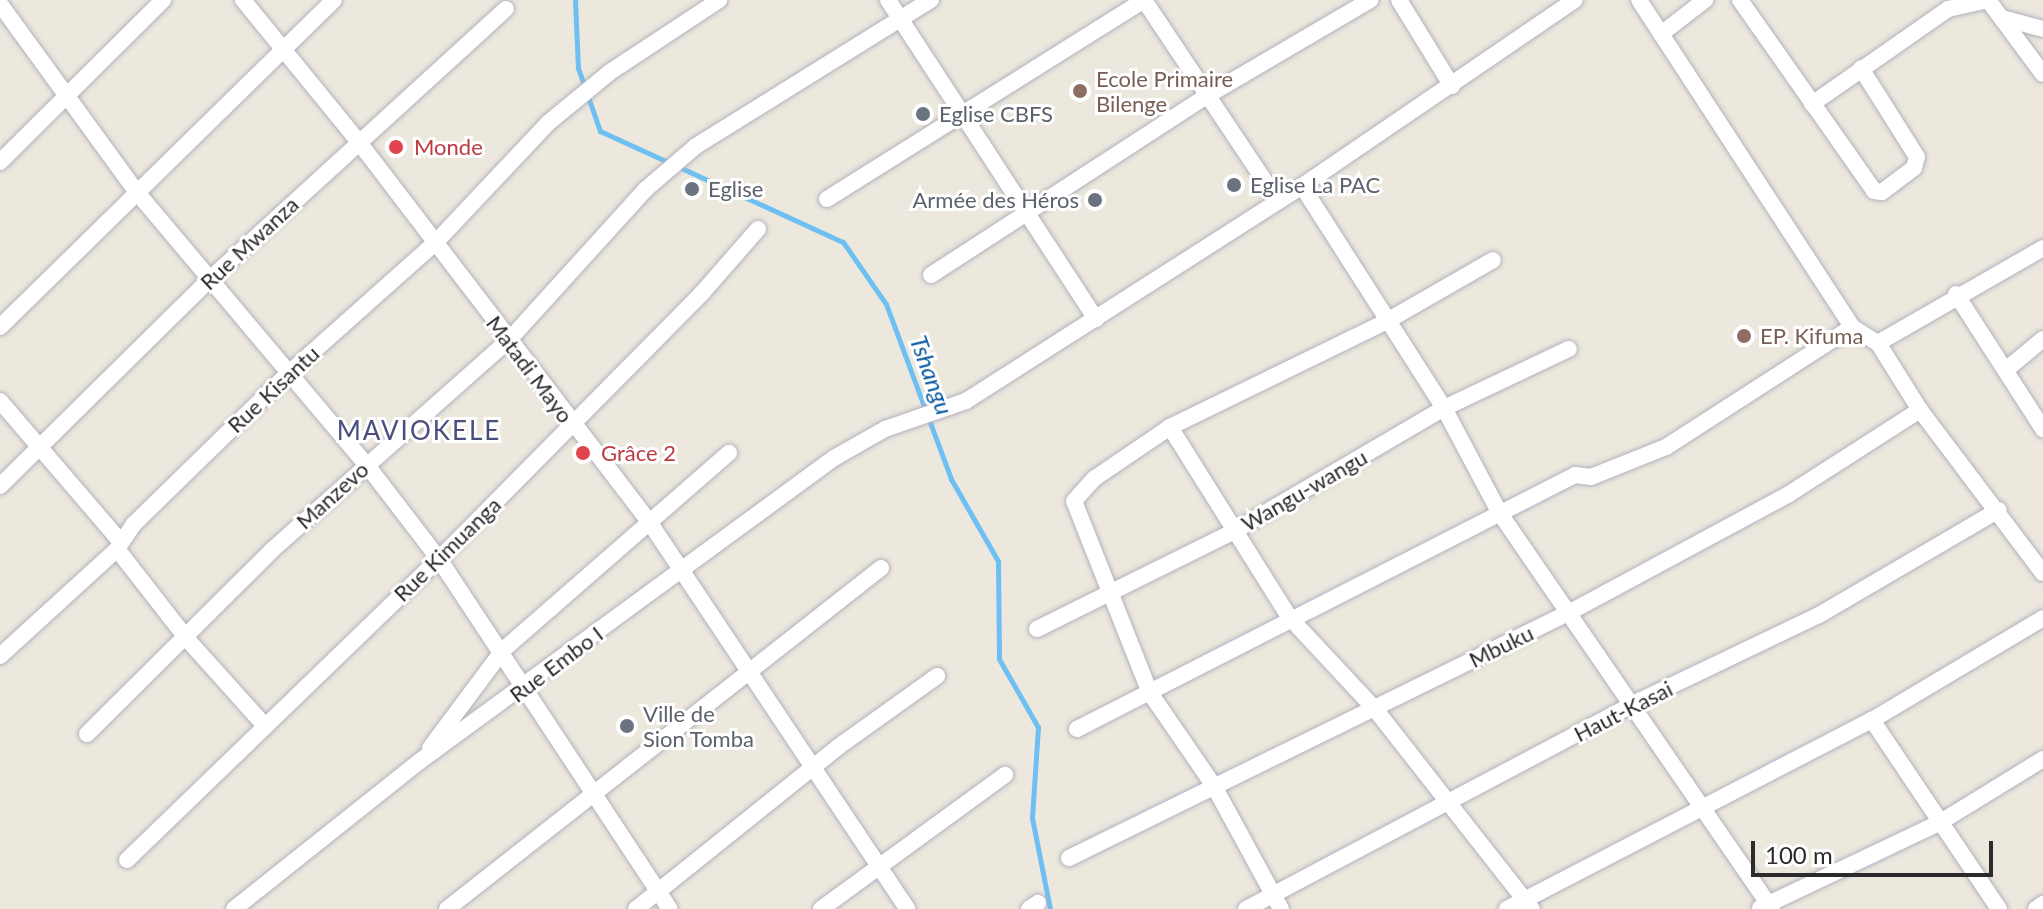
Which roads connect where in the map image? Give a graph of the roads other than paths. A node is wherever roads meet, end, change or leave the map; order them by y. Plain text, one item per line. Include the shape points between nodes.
1 (163, 0) edge
2 (243, 0) edge
3 (334, 0) edge
4 (719, 0) edge
5 (888, 0) edge
6 (931, 0) edge
7 (1144, 0) edge
8 (1370, 0) edge
9 (1399, 0) edge
10 (1575, 0) edge
11 (1639, 0) edge
12 (1705, 0) edge
13 (1740, 0) edge
14 (1988, 0) edge
15 (0, 4) edge
16 (1944, 5) edge
17 (506, 9) dead end
18 (2002, 18) junction
19 (901, 19) junction
20 (2043, 29) edge
21 (1661, 34) junction
22 (284, 49) junction
23 (1861, 68) junction
24 (2043, 74) edge
25 (1452, 86) junction
26 (1210, 94) junction
27 (67, 100) junction
28 (1812, 104) junction
29 (964, 111) junction
30 (358, 141) junction
31 (0, 162) edge
32 (1302, 186) junction
33 (135, 190) junction
34 (827, 199) dead end
35 (1278, 201) junction
36 (1028, 211) junction
37 (758, 229) dead end
38 (435, 243) junction
39 (2043, 248) edge
40 (1493, 260) dead end
41 (931, 275) dead end
42 (209, 280) junction
43 (1956, 294) junction
44 (1096, 319) junction
45 (1387, 321) junction
46 (0, 327) edge
47 (1852, 327) junction
48 (2043, 339) edge
49 (509, 340) junction
50 (1878, 343) junction
51 (1569, 349) dead end
52 (2007, 369) junction
53 (289, 373) junction
54 (0, 401) edge
55 (1444, 408) junction
56 (1920, 410) junction
57 (572, 425) junction
58 (1170, 427) junction
59 (2043, 429) edge
60 (41, 448) junction
61 (729, 453) dead end
62 (366, 464) junction
63 (0, 486) edge
64 (1999, 510) junction
65 (1499, 512) junction
66 (650, 523) junction
67 (1236, 530) junction
68 (118, 545) junction
69 (439, 559) junction
70 (881, 568) dead end
71 (679, 571) junction
72 (2043, 573) edge
73 (1109, 593) junction
74 (1572, 611) junction
75 (1290, 618) junction
76 (2043, 618) edge
77 (1037, 629) dead end
78 (187, 639) junction
79 (503, 650) junction
80 (0, 656) edge
81 (747, 669) junction
82 (937, 676) dead end
83 (527, 688) junction
84 (1150, 693) junction
85 (1631, 705) junction
86 (1375, 709) junction
87 (1872, 720) junction
88 (265, 726) junction
89 (1077, 729) dead end
90 (87, 734) dead end
91 (2043, 759) edge
92 (420, 761) junction
93 (813, 768) junction
94 (1005, 775) dead end
95 (1214, 786) junction
96 (598, 794) junction
97 (1451, 803) junction
98 (1699, 807) junction
99 (1939, 823) junction
100 (1069, 858) dead end
101 (127, 860) dead end
102 (879, 867) junction
103 (658, 892) junction
104 (1278, 902) edge
105 (1528, 904) edge
106 (2043, 904) edge
107 (1767, 907) edge
108 (234, 909) edge
109 (447, 909) edge
110 (636, 909) edge
111 (670, 909) edge
112 (821, 909) edge
113 (907, 909) edge
114 (1246, 909) edge
115 (1507, 909) edge
116 (1999, 909) edge
117 (2036, 909) edge

1 - 27 street
2 - 22 street, Matadi Mayo
3 - 22 street
4 - 38 street, Rue Kisantu via 610,72 548,123
5 - 19 street
6 - 19 street, Manzevo
7 - 26 street
7 - 29 street
8 - 26 street
9 - 25 street
10 - 25 street, Rue Embo I
11 - 21 street
12 - 21 street
13 - 28 street
14 - 16 street
14 - 18 street
15 - 27 street
16 - 23 street
17 - 30 street, Rue Mwanza
18 - 20 street
18 - 24 street
19 - 29 street
19 - 49 street, Manzevo via 696,146 646,189
21 - 47 street
22 - 30 street, Matadi Mayo
22 - 33 street
23 - 28 street
23 - 28 street via 1917,157 1914,168 1884,190 1874,191
25 - 32 street, Rue Embo I
26 - 35 street
26 - 36 street
27 - 31 street
27 - 33 street
29 - 34 street
29 - 36 street
30 - 38 street, Matadi Mayo
30 - 42 street, Rue Mwanza
32 - 35 street, Rue Embo I
32 - 45 street
33 - 42 street
33 - 46 street
35 - 44 street, Rue Embo I
36 - 41 street
36 - 44 street
37 - 57 street, Rue Kimuanga
38 - 49 street, Matadi Mayo
38 - 53 street, Rue Kisantu
39 - 43 street
40 - 45 street
42 - 53 street
42 - 60 street, Rue Mwanza
43 - 50 street
43 - 52 street
44 - 71 street, Rue Embo I via 966,401 885,429 834,458
45 - 55 street
45 - 58 street
47 - 50 street
47 - 65 street via 1666,447 1591,477 1575,475
48 - 52 street
49 - 57 street, Matadi Mayo
49 - 62 street, Manzevo
50 - 56 street
51 - 55 street, Wangu-wangu
52 - 59 street
53 - 62 street
53 - 68 street, Rue Kisantu
54 - 60 street
55 - 65 street
55 - 67 street, Wangu-wangu
56 - 64 street
56 - 74 street, Mbuku via 1789,494
57 - 66 street, Matadi Mayo
57 - 69 street, Rue Kimuanga
58 - 67 street
58 - 73 street via 1095,478 1074,501
60 - 63 street, Rue Mwanza
60 - 68 street
61 - 66 street
62 - 69 street
62 - 78 street, Manzevo via 271,551
64 - 72 street
64 - 85 street, Haut-Kasai via 1819,615
65 - 74 street
65 - 75 street
66 - 71 street, Matadi Mayo
66 - 79 street
67 - 73 street, Wangu-wangu
67 - 75 street
68 - 78 street
68 - 80 street, Rue Kisantu
69 - 79 street
69 - 88 street, Rue Kimuanga
70 - 81 street
71 - 81 street, Matadi Mayo
71 - 83 street, Rue Embo I
73 - 77 street, Wangu-wangu
73 - 84 street
74 - 85 street
74 - 86 street, Mbuku
75 - 84 street
75 - 86 street
76 - 87 street
78 - 88 street
78 - 90 street, Manzevo
79 - 83 street
79 - 92 street
81 - 93 street, Matadi Mayo
81 - 96 street
82 - 93 street
83 - 92 street, Rue Embo I
83 - 96 street
84 - 89 street
84 - 95 street
85 - 97 street, Haut-Kasai
85 - 98 street
86 - 95 street, Mbuku
86 - 97 street
87 - 98 street
87 - 99 street
88 - 101 street, Rue Kimuanga
91 - 99 street
92 - 108 street, Rue Embo I
93 - 102 street, Matadi Mayo
93 - 103 street
94 - 102 street
95 - 100 street, Mbuku
95 - 104 street
96 - 103 street
96 - 109 street
97 - 104 street, Haut-Kasai
97 - 105 street
98 - 105 street
98 - 107 street
99 - 107 street
99 - 116 street
102 - 112 street
102 - 113 street, Matadi Mayo
103 - 110 street
103 - 111 street
104 - 114 street, Haut-Kasai
105 - 115 street
106 - 117 street

